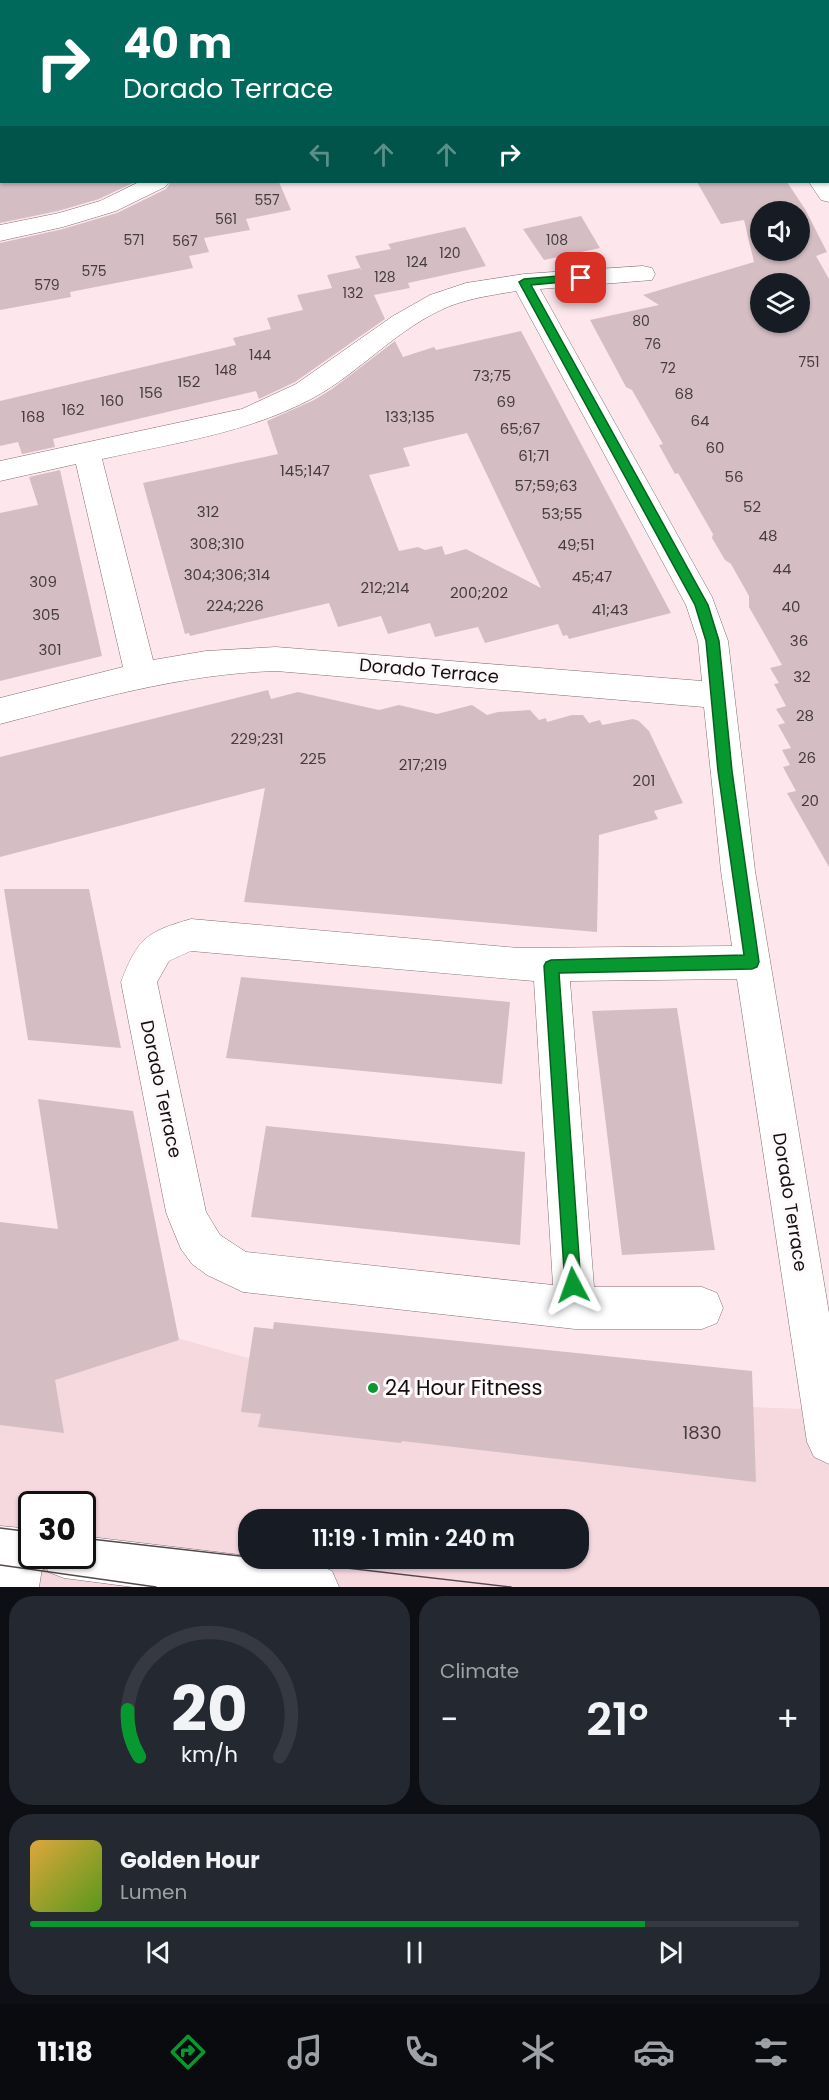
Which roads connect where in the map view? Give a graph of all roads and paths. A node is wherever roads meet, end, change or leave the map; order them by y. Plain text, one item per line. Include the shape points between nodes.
1 (155, 183) edge
2 (0, 233) edge
3 (643, 274) dead end
4 (524, 282) junction
5 (87, 452) junction
6 (0, 471) edge
7 (141, 676) junction
8 (719, 695) junction
9 (0, 711) edge
10 (752, 962) junction
11 (551, 966) junction
12 (574, 1308) junction
13 (702, 1308) dead end
14 (829, 1442) edge
15 (96, 1566) edge
16 (316, 1587) edge

1 - 2 street via 108,206
3 - 4 street
4 - 5 street via 475,289 439,301 402,322 305,392 249,417
4 - 8 street, Dorado Terrace via 702,605 713,641
5 - 6 street
5 - 7 street
7 - 8 street, Dorado Terrace via 199,663 276,658
7 - 9 street, Dorado Terrace
8 - 10 street, Dorado Terrace via 725,771
10 - 11 street, Dorado Terrace
10 - 14 street, Dorado Terrace
11 - 12 street
11 - 12 street, Dorado Terrace via 191,935 164,943 147,959 139,982 186,1212 195,1238 212,1256 243,1272
12 - 13 street, Dorado Terrace
15 - 16 street

